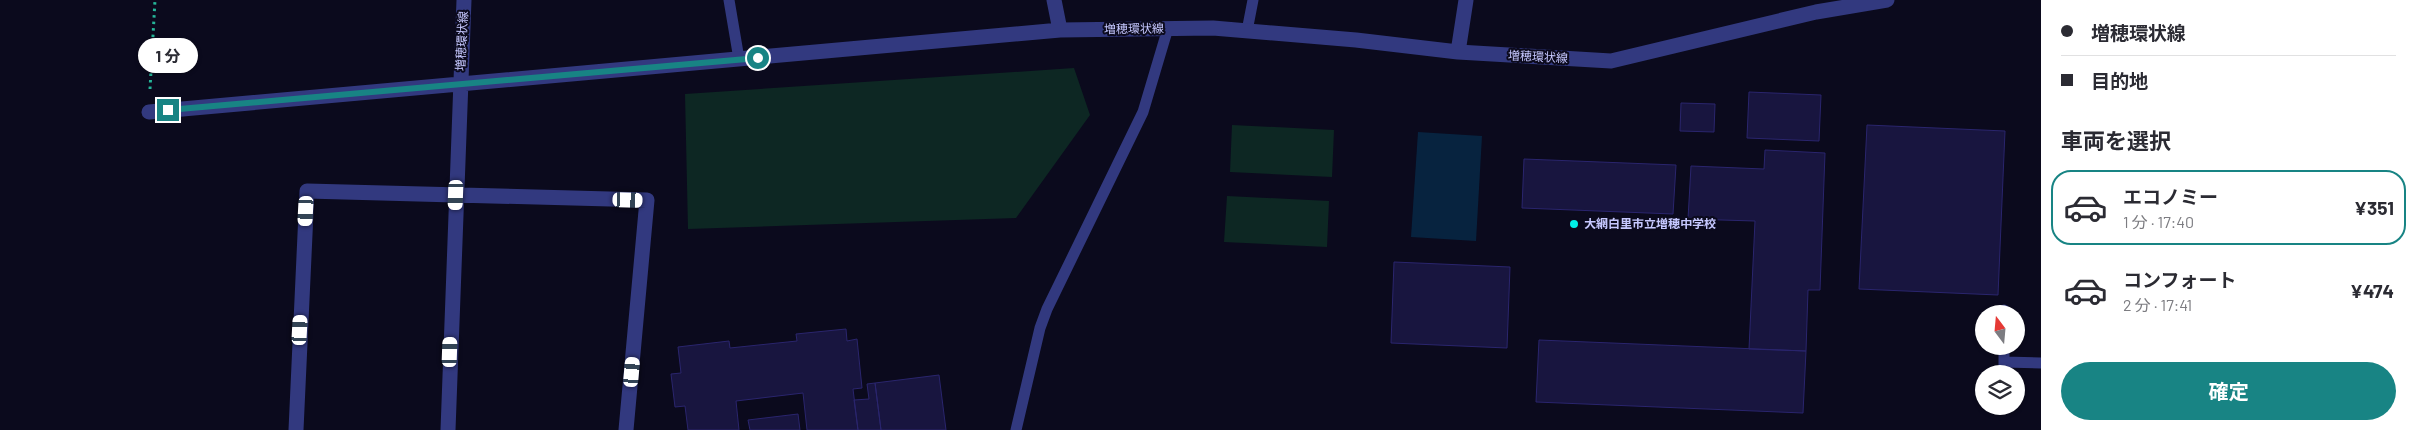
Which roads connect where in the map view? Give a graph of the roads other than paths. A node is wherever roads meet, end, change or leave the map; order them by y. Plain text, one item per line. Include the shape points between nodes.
1 (464, 0) edge
2 (729, 0) edge
3 (1054, 0) edge
4 (1253, 0) edge
5 (1466, 0) edge
6 (1887, 0) edge
7 (1816, 6) edge
8 (1168, 28) junction
9 (1060, 30) junction
10 (1247, 31) junction
11 (1458, 52) junction
12 (739, 59) junction
13 (460, 85) junction
14 (148, 112) road end
15 (456, 195) junction
16 (2041, 363) edge
17 (2025, 365) edge
18 (296, 430) edge
19 (448, 430) edge
20 (626, 430) edge
21 (1016, 430) edge

1 - 13 street, 増穂環状線
2 - 12 lane
3 - 9 street
4 - 10 lane
5 - 11 street
6 - 7 street, 増穂環状線
7 - 11 street, 増穂環状線 via 1611,61
8 - 9 street, 増穂環状線
8 - 10 street, 増穂環状線
8 - 21 lane via 1143,112 1047,309
9 - 12 street, 増穂環状線
10 - 11 street, 増穂環状線
12 - 13 street, 増穂環状線
13 - 14 street
13 - 15 street
15 - 18 street via 306,191
15 - 19 street
15 - 20 street via 647,200
16 - 17 lane

